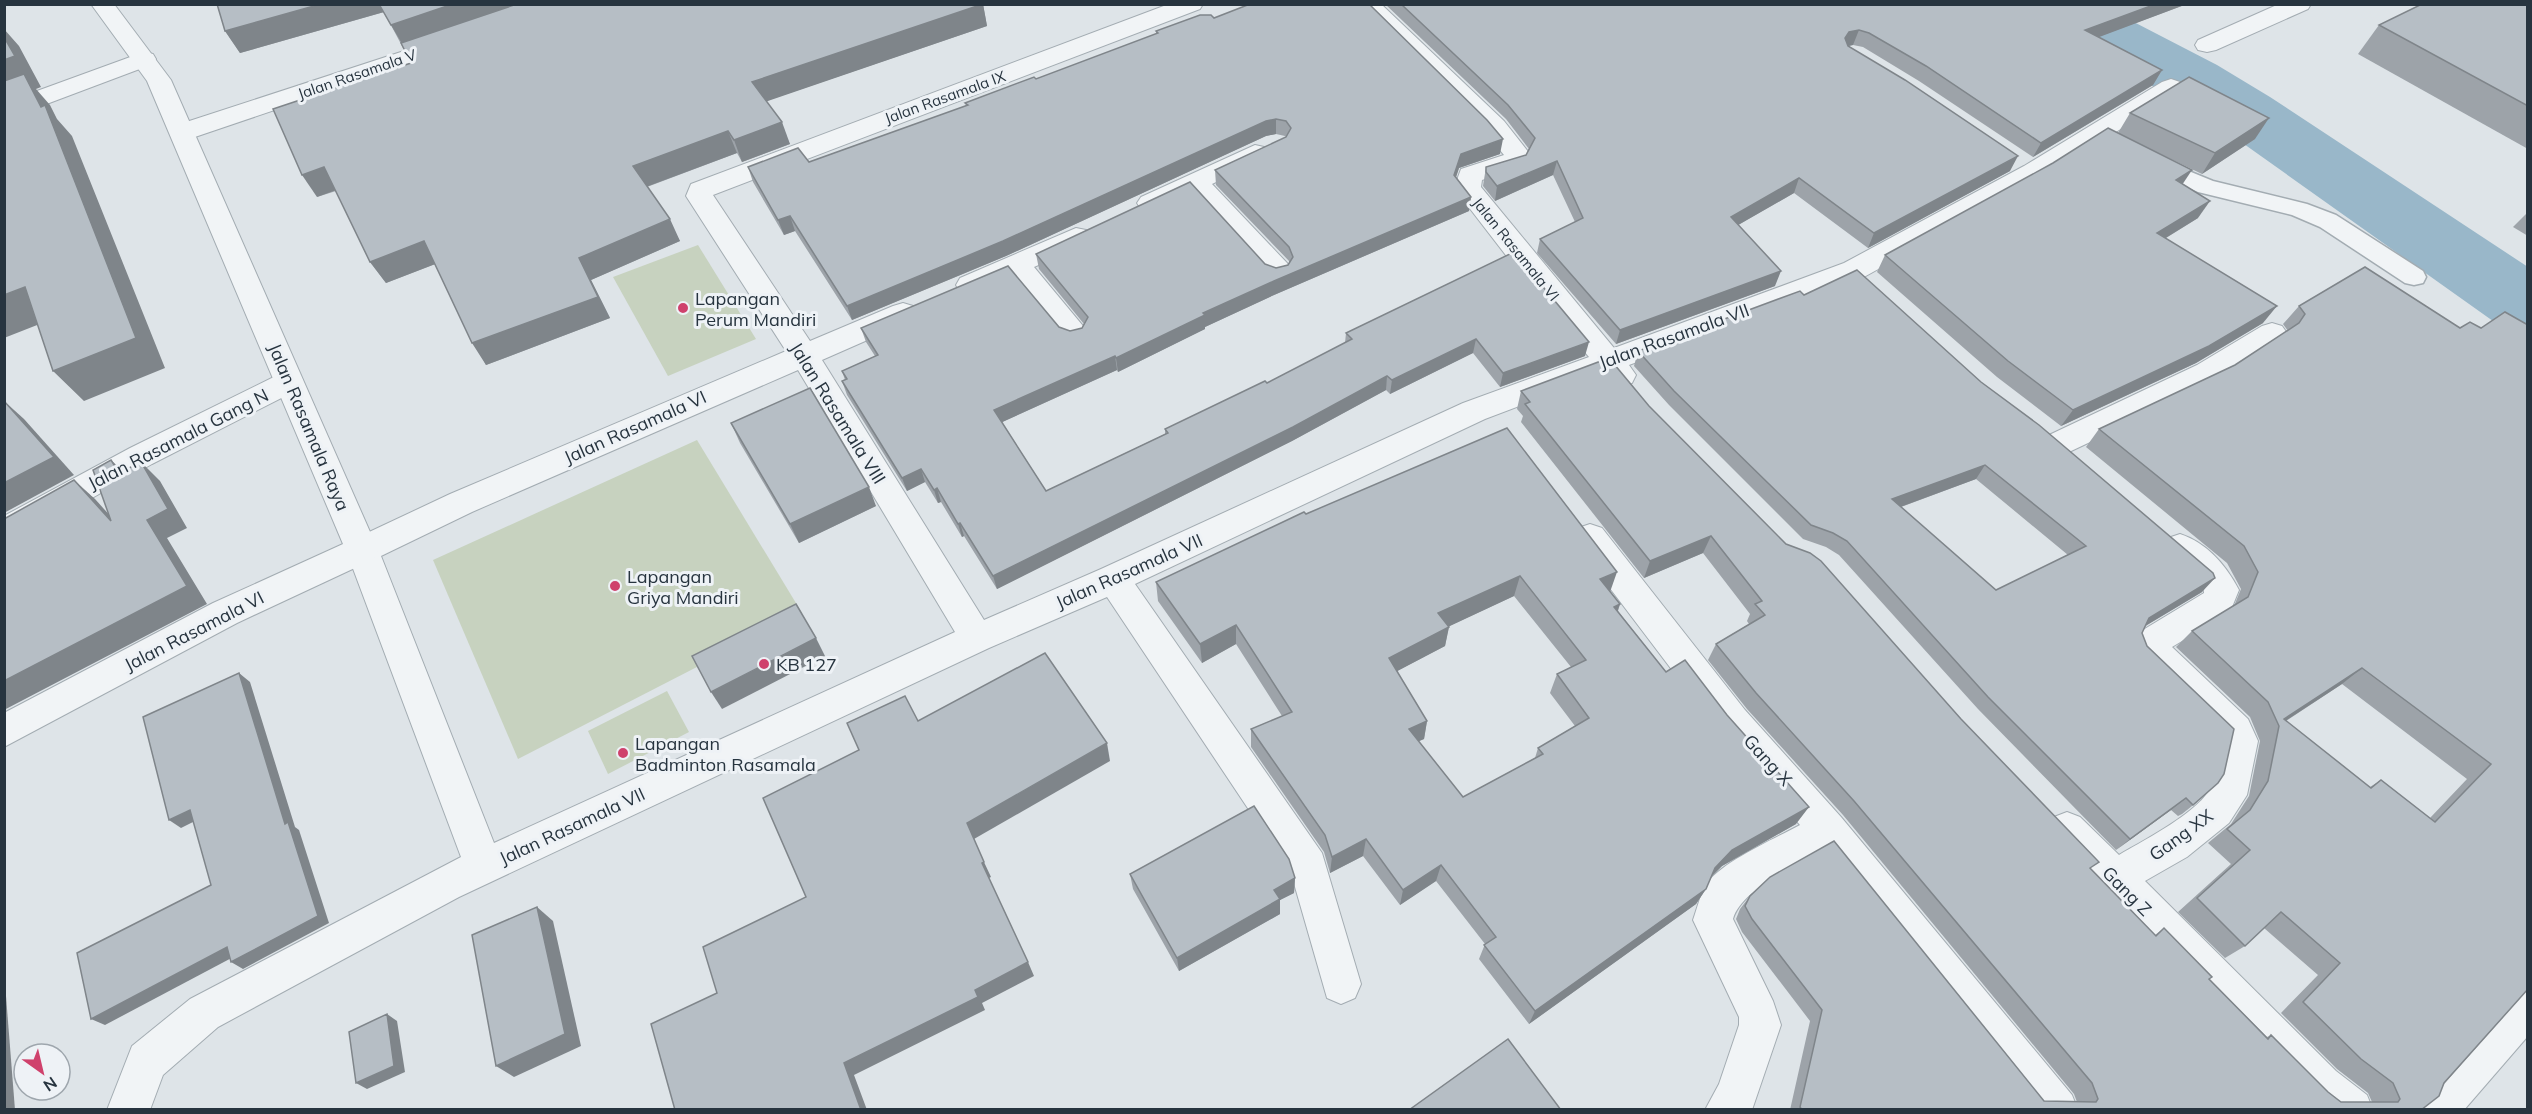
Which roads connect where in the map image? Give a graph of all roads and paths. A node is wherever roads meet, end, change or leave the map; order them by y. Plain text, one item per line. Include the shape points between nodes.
1 (102, 4) edge
2 (1192, 4) edge
3 (1367, 4) edge
4 (2300, 4) edge
5 (467, 38) edge
6 (2207, 45) dead end
7 (144, 59) junction
8 (2171, 87) edge
9 (4, 112) edge
10 (183, 132) junction
11 (2114, 142) junction
12 (1276, 144) edge
13 (1194, 182) junction
14 (700, 190) joint
15 (1017, 265) junction
16 (1277, 270) edge
17 (2414, 278) dead end
18 (1073, 333) edge
19 (2272, 333) dead end
20 (803, 354) junction
21 (1608, 360) junction
22 (288, 381) junction
23 (1642, 399) edge
24 (1488, 405) junction
25 (2032, 422) edge
26 (1509, 433) edge
27 (2058, 444) junction
28 (2082, 466) edge
29 (1567, 507) edge
30 (2160, 530) edge
31 (4, 532) edge
32 (362, 550) junction
33 (1113, 579) junction
34 (977, 638) junction
35 (4, 731) edge
36 (2043, 804) edge
37 (1828, 829) junction
38 (484, 867) junction
39 (2114, 879) junction
40 (1341, 984) dead end
41 (2528, 1004) edge
42 (128, 1110) edge
43 (1726, 1110) edge
44 (2057, 1110) edge
45 (2352, 1110) edge
46 (2435, 1110) edge

1 - 7 street, Jalan Rasamala Raya
2 - 14 street, Jalan Rasamala IX
3 - 21 street, Jalan Rasamala VI via 1470,102 1517,154 1514,161 1470,175 1467,188
4 - 6 street
5 - 10 street, Jalan Rasamala V
7 - 9 street
7 - 10 street, Jalan Rasamala Raya via 159,80
8 - 11 street, Jalan Rasamala VII
10 - 22 street, Jalan Rasamala Raya
11 - 17 lane via 2206,187 2299,209 2328,221
11 - 21 street, Jalan Rasamala VII via 2024,166 1866,280
12 - 13 street, Jalan Rasamala VI
13 - 15 street, Jalan Rasamala VI
13 - 16 street
14 - 20 street, Jalan Rasamala VIII via 699,196
15 - 18 street
15 - 20 street, Jalan Rasamala VI
19 - 27 street via 2208,373
20 - 32 street, Jalan Rasamala VI
20 - 34 street, Jalan Rasamala VIII
21 - 23 street
21 - 24 street, Jalan Rasamala VII
22 - 31 street, Jalan Rasamala Gang N
22 - 32 street, Jalan Rasamala Raya
24 - 26 street
24 - 33 street, Jalan Rasamala VII
25 - 27 street
27 - 28 street
29 - 37 street, Gang X via 1732,721
30 - 39 street, Gang XX via 2214,575 2222,590 2218,602 2148,647 2235,730 2240,741 2228,795 2216,811 2174,844
32 - 35 street, Jalan Rasamala VI via 225,613
32 - 38 street, Jalan Rasamala Raya
33 - 34 street, Jalan Rasamala VII
33 - 40 street via 1308,866
34 - 38 street, Jalan Rasamala VII
36 - 39 street, Gang Z
37 - 43 street via 1734,882 1720,897 1713,920 1759,1015 1760,1025 1736,1096
37 - 44 street, Gang X
38 - 42 street, Jalan Rasamala VII via 204,1013 147,1061
39 - 45 street, Gang Z via 2321,1086
41 - 46 street

